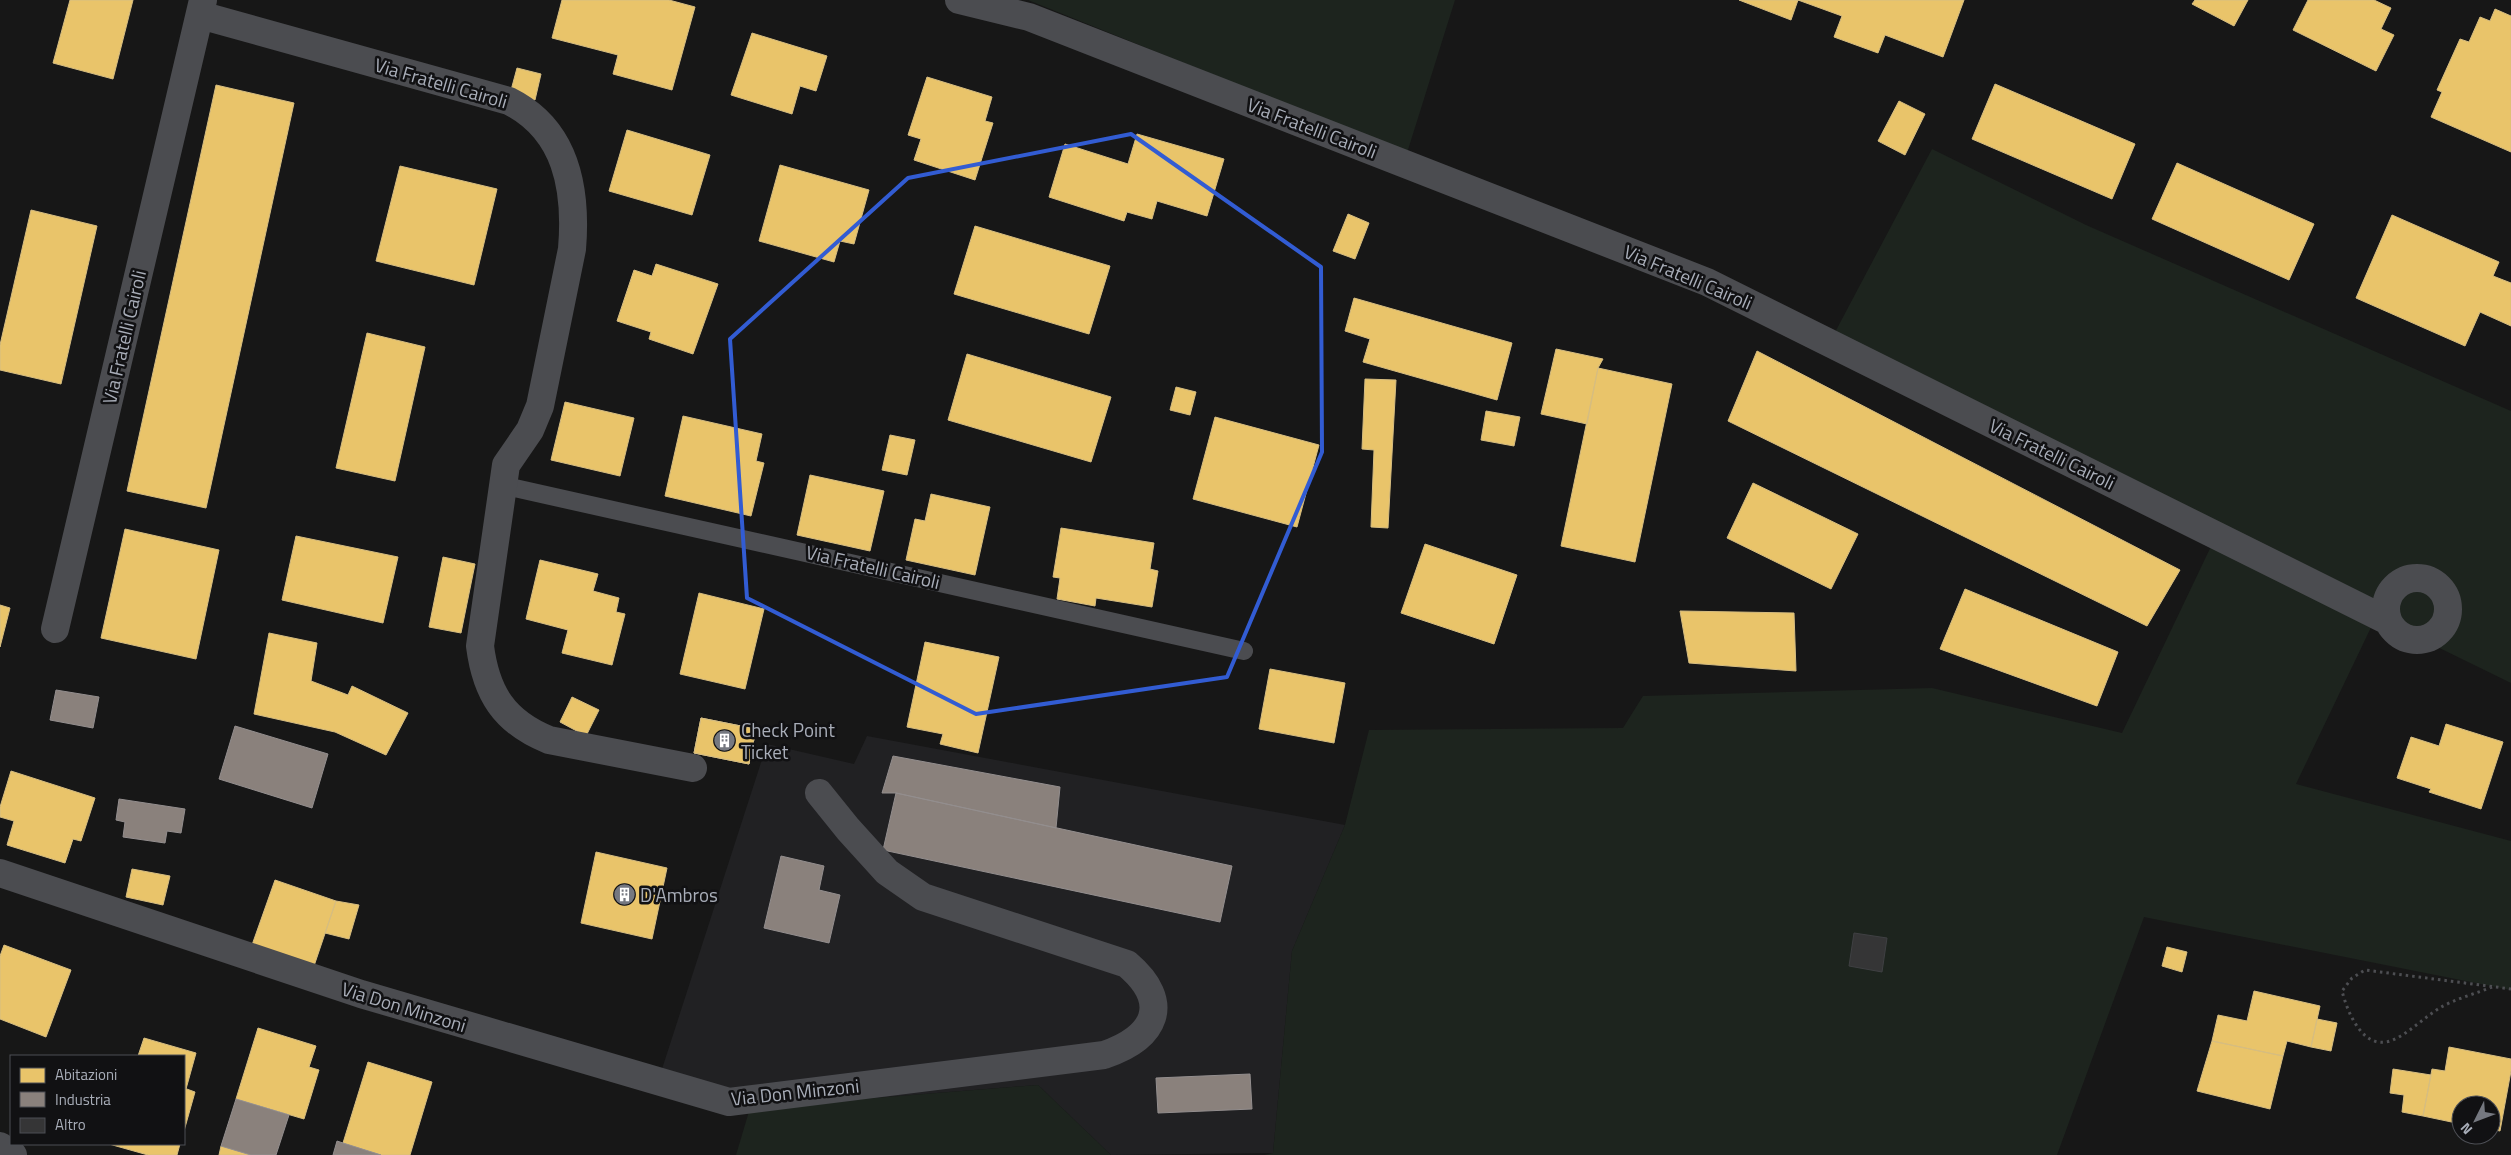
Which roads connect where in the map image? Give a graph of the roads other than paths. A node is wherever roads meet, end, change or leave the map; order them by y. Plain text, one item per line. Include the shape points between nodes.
1 (959, 0) edge
2 (201, 8) edge
3 (502, 485) junction
4 (2388, 621) dead end
5 (55, 629) dead end
6 (1244, 651) dead end
7 (693, 768) dead end
8 (819, 793) dead end
9 (0, 873) edge
10 (0, 1146) edge
11 (12, 1155) edge

1 - 4 street, Via Fratelli Cairoli via 1029,17 1706,282
2 - 3 street, Via Fratelli Cairoli via 509,101 535,118 557,148 565,162 574,223 569,270 540,406 530,430 508,460
2 - 5 street, Via Fratelli Cairoli
3 - 6 lane, Via Fratelli Cairoli
3 - 7 street, Via Fratelli Cairoli via 480,646 487,682 496,700 524,728 549,740
8 - 9 street, Via Don Minzoni via 887,872 923,897 1127,964 1149,991 1153,1007 1150,1024 1139,1038 1123,1049 1104,1055 729,1102 361,994
10 - 11 street

